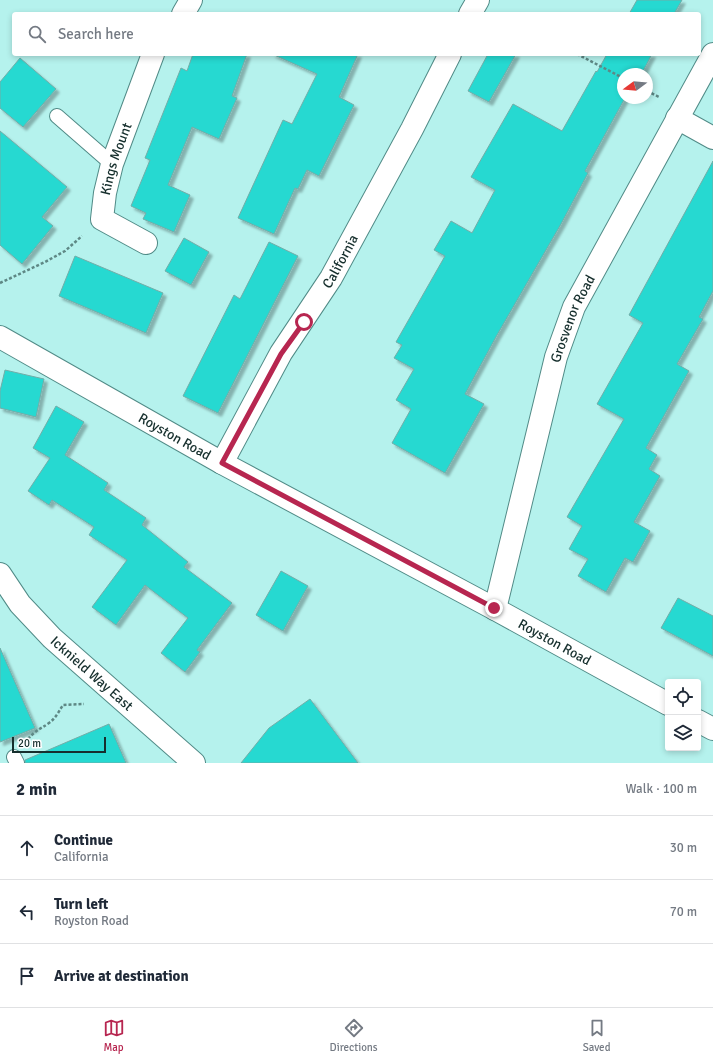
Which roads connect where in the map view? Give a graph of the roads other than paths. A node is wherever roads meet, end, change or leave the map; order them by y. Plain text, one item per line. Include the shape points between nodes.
1 (191, 0) edge
2 (478, 0) edge
3 (184, 12) edge
4 (471, 12) edge
5 (713, 54) edge
6 (152, 56) edge
7 (449, 56) edge
8 (57, 116) dead end
9 (678, 118) junction
10 (713, 138) edge
11 (112, 164) junction
12 (146, 243) dead end
13 (0, 337) edge
14 (222, 463) junction
15 (0, 574) edge
16 (494, 608) junction
17 (665, 702) edge
18 (701, 723) edge
19 (713, 729) edge
20 (194, 763) edge

1 - 3 street
2 - 4 street
5 - 9 street, Grosvenor Road
6 - 11 street, Kings Mount
7 - 14 street, California via 331,278 281,354
8 - 11 lane
9 - 10 street
9 - 16 street, Grosvenor Road via 574,307 556,357
11 - 12 street, Kings Mount via 102,219
13 - 14 street, Royston Road
14 - 16 street, Royston Road
15 - 20 street, Icknield Way East via 20,604 52,638
16 - 17 street, Royston Road
18 - 19 street

